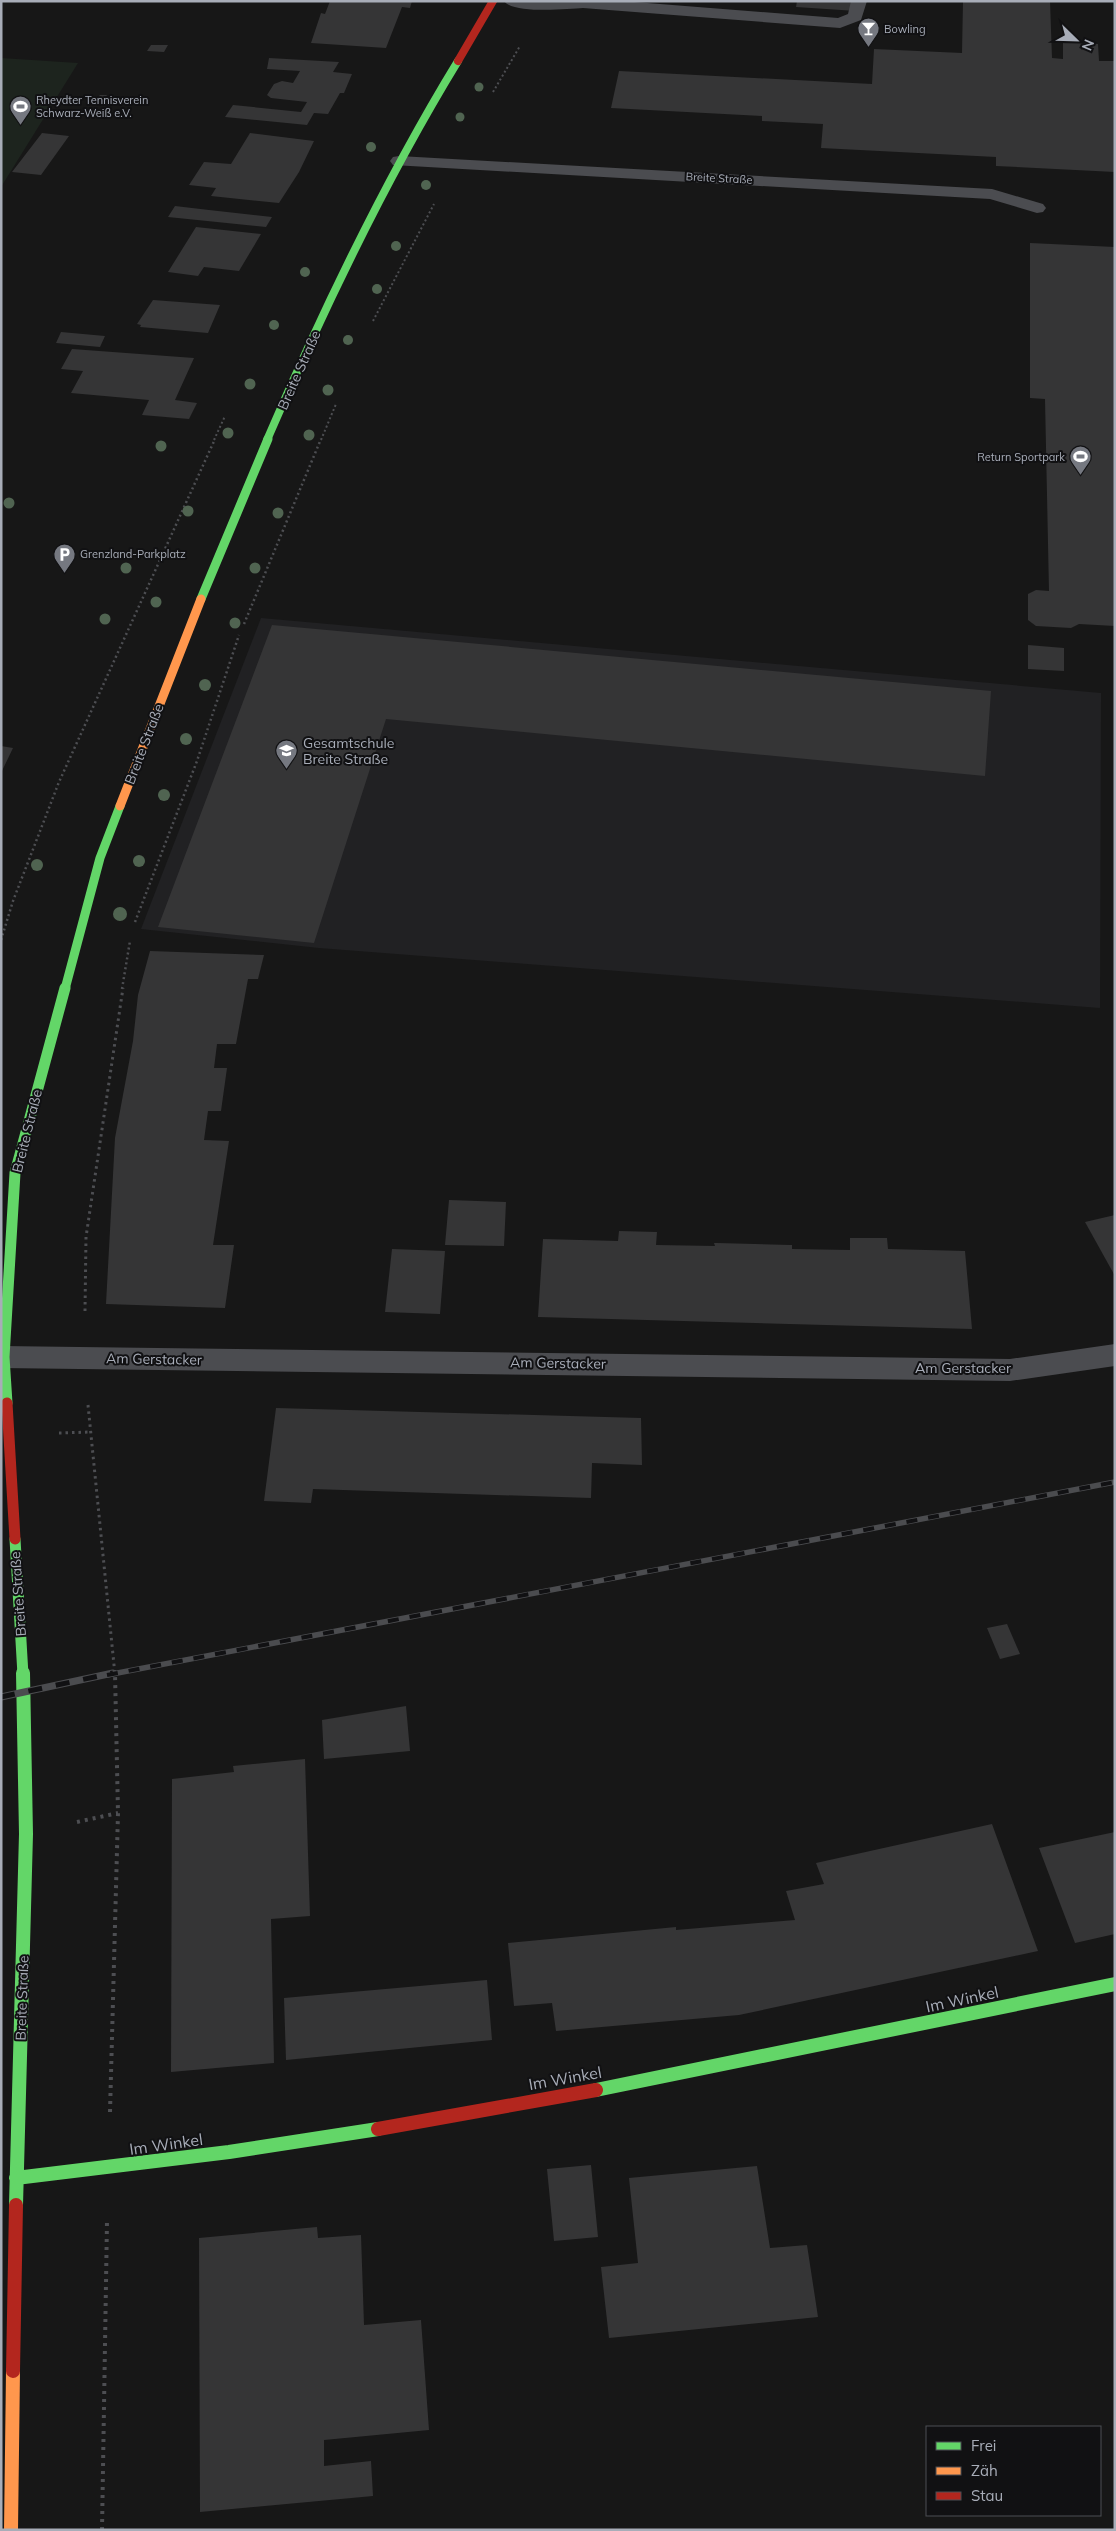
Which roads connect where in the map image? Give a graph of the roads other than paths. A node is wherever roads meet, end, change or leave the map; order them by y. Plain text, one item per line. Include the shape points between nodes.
1 (493, 1) edge
2 (512, 1) edge
3 (859, 1) edge
4 (585, 2) edge
5 (399, 161) junction
6 (1036, 208) dead end
7 (1115, 1356) edge
8 (3, 1357) edge
9 (12, 1980) edge
10 (1115, 1984) edge
11 (16, 2178) junction
12 (8, 2308) edge
13 (10, 2530) edge

1 - 5 main road, Breite Straße
2 - 4 street via 543,5
3 - 4 street via 855,17 840,23
5 - 6 street, Breite Straße via 992,194
5 - 8 main road, Breite Straße via 332,294 248,482 100,858 15,1173
7 - 8 street, Am Gerstacker via 1010,1370
8 - 9 main road, Breite Straße via 24,1693 26,1834
9 - 11 main road, Breite Straße
10 - 11 main road, Im Winkel via 691,2071 365,2132
11 - 12 main road, Breite Straße
12 - 13 main road, Breite Straße

